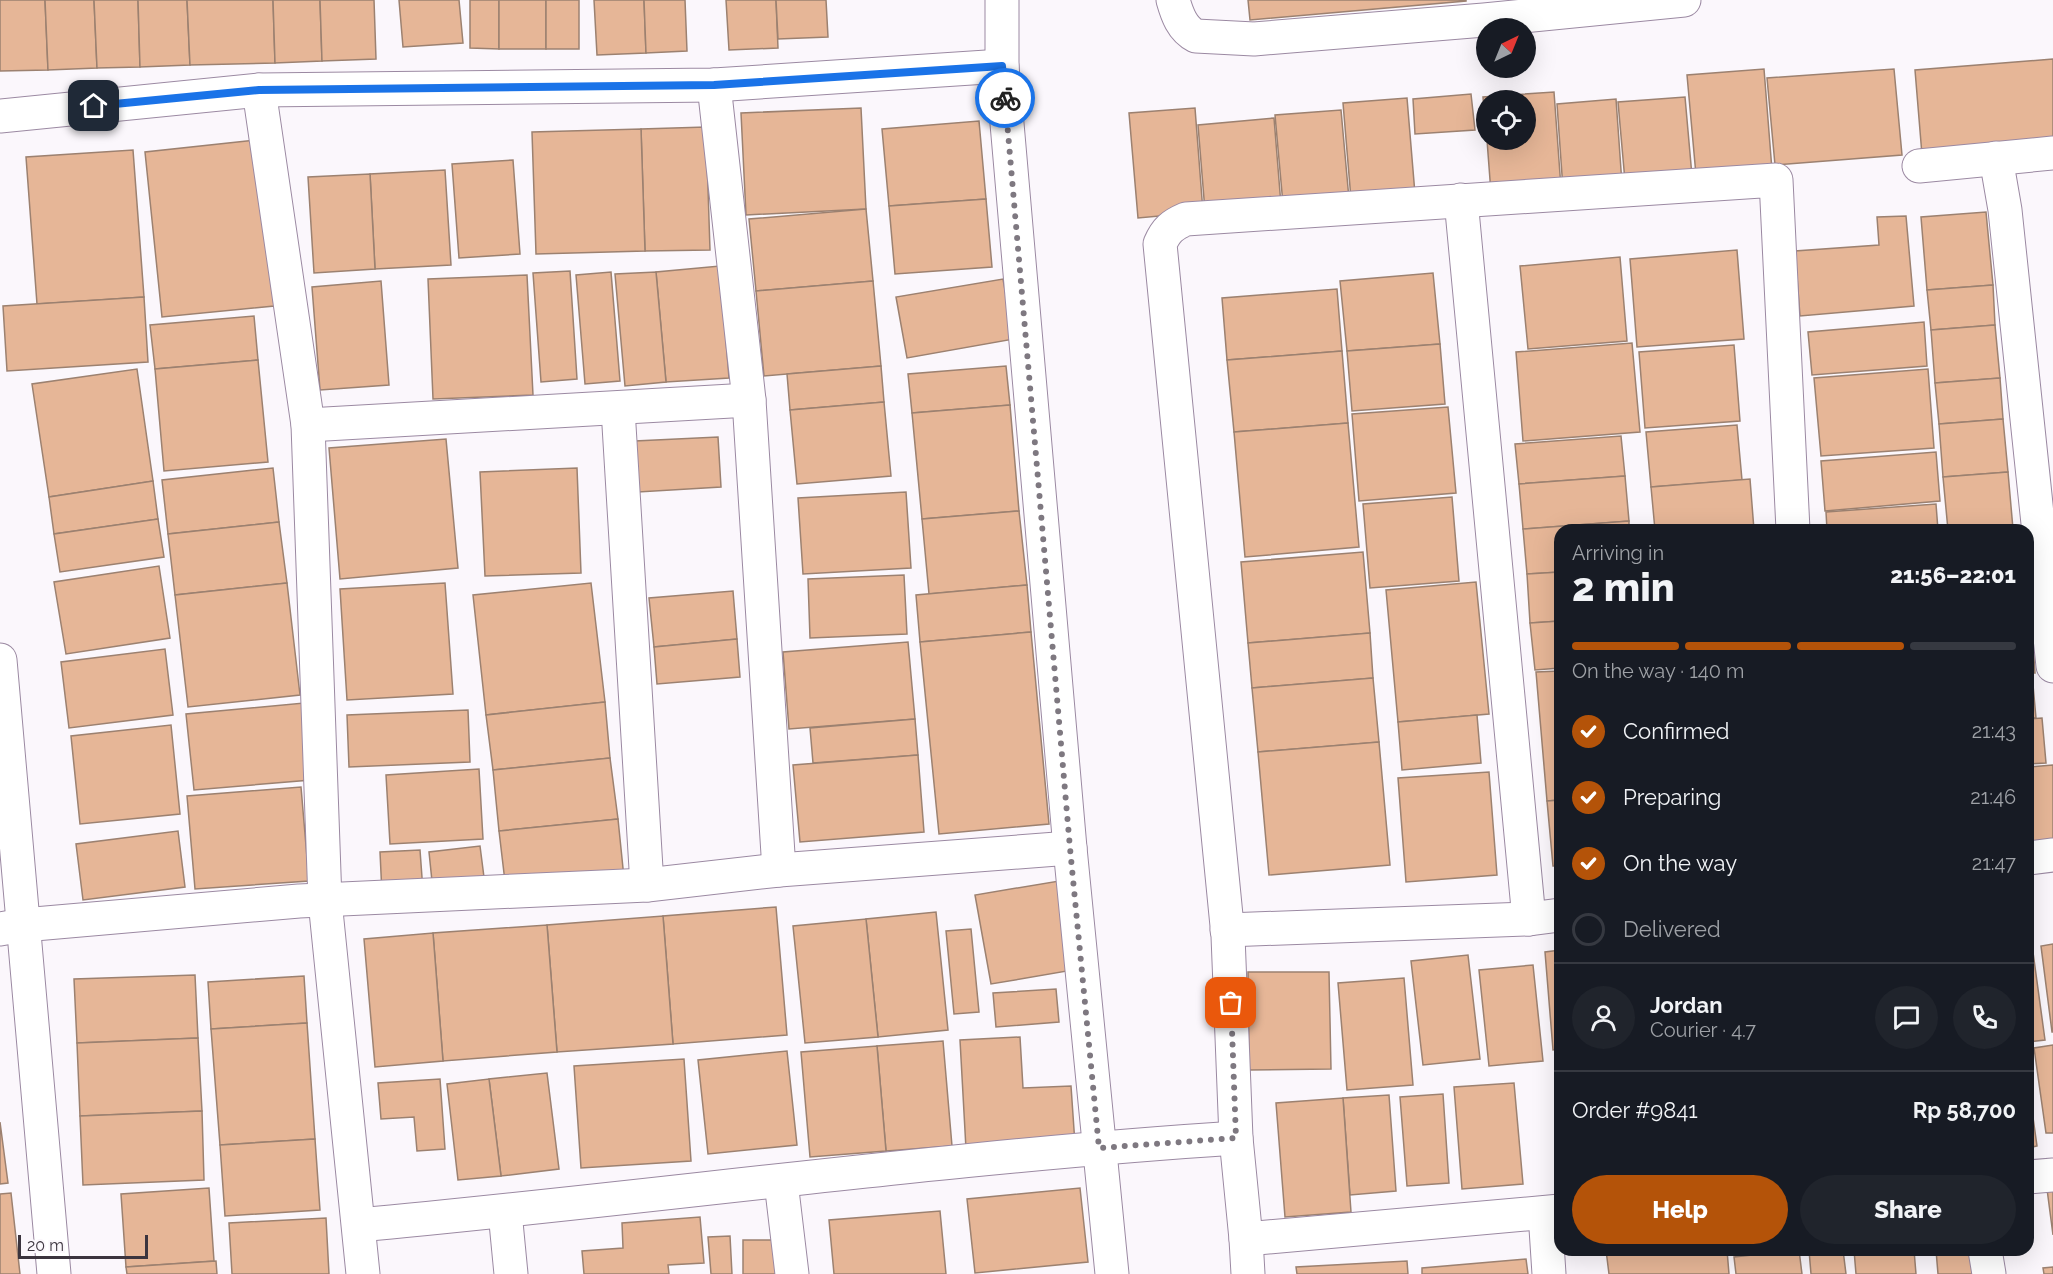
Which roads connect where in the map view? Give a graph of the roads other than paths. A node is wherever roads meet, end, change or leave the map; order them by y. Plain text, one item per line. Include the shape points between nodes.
1 (1002, 0) edge
2 (1173, 0) edge
3 (1684, 0) edge
4 (1483, 10) edge
5 (1002, 66) junction
6 (714, 85) junction
7 (259, 90) junction
8 (0, 116) edge
9 (2053, 153) edge
10 (1996, 158) junction
11 (1919, 166) dead end
12 (1461, 200) junction
13 (749, 400) junction
14 (618, 409) junction
15 (308, 425) junction
16 (1793, 524) edge
17 (0, 662) edge
18 (2053, 666) edge
19 (1070, 848) junction
20 (2053, 855) edge
21 (2034, 857) edge
22 (779, 870) junction
23 (647, 885) junction
24 (325, 901) junction
25 (1544, 917) edge
26 (12, 927) edge
27 (1227, 930) junction
28 (1236, 1138) junction
29 (1108, 1147) junction
30 (2053, 1175) edge
31 (2034, 1177) edge
32 (781, 1182) junction
33 (505, 1212) junction
34 (1552, 1212) edge
35 (359, 1225) junction
36 (1246, 1239) junction
37 (1986, 1256) edge
38 (54, 1274) edge
39 (363, 1274) edge
40 (511, 1274) edge
41 (792, 1274) edge
42 (1112, 1274) edge
43 (1248, 1274) edge
44 (1549, 1274) edge
45 (1989, 1274) edge

1 - 5 street
2 - 4 street via 1181,23 1196,36 1254,39
3 - 4 street
5 - 6 street
5 - 19 street
6 - 7 street
6 - 13 street
7 - 8 street
7 - 15 street
9 - 10 street
10 - 11 street
10 - 18 street via 2005,210
12 - 16 street via 1776,180
12 - 25 street
12 - 27 street via 1186,219 1173,225 1160,244
13 - 14 street
13 - 22 street
14 - 15 street
14 - 23 street
15 - 24 street
17 - 26 street
19 - 22 street
19 - 29 street
20 - 21 street
22 - 23 street
23 - 24 street
24 - 26 street
24 - 35 street
25 - 27 street
26 - 38 street
27 - 28 street
28 - 29 street
28 - 36 street
29 - 32 street
29 - 42 street
30 - 31 street
32 - 33 street
32 - 41 street
33 - 35 street
33 - 40 street
34 - 36 street
34 - 44 street
35 - 39 street
36 - 43 street
37 - 45 street

